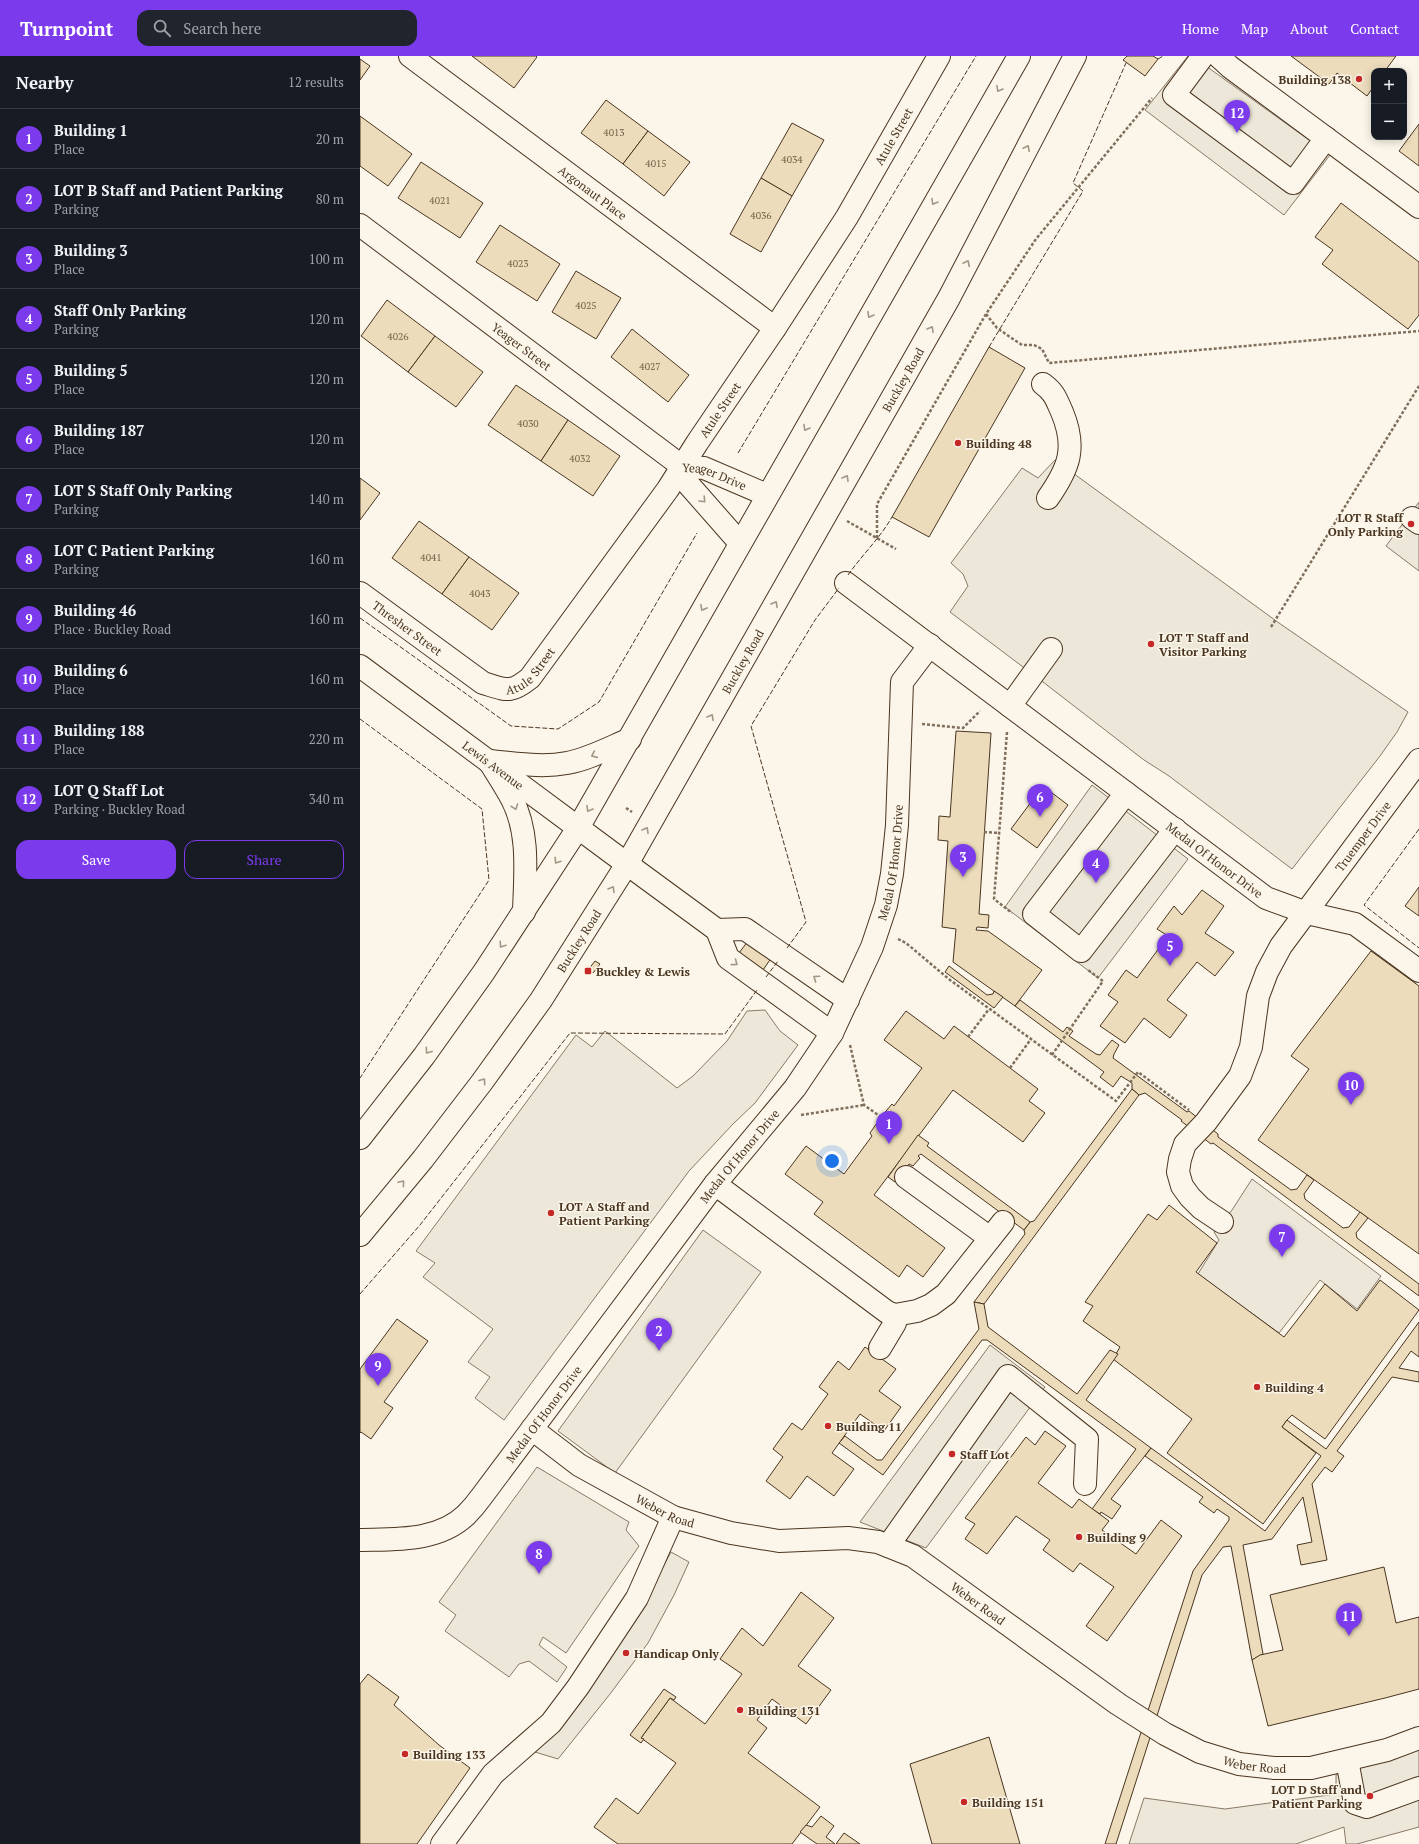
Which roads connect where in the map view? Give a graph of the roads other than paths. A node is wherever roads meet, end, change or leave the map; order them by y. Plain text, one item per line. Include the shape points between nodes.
1 (410, 56) edge
2 (939, 56) edge
3 (1019, 56) edge
4 (1075, 56) edge
5 (1203, 56) edge
6 (1218, 56) edge
7 (1326, 138) junction
8 (1419, 207) edge
9 (360, 225) edge
10 (776, 328) junction
11 (1043, 384) dead end
12 (683, 467) junction
13 (767, 495) junction
14 (1048, 498) dead end
15 (740, 543) junction
16 (846, 583) dead end
17 (360, 593) edge
18 (930, 646) junction
19 (1051, 648) dead end
20 (454, 663) joint
21 (360, 666) edge
22 (1010, 706) junction
23 (630, 739) junction
24 (1419, 760) edge
25 (490, 761) junction
26 (1126, 793) junction
27 (578, 828) junction
28 (1175, 829) junction
29 (627, 864) junction
30 (524, 912) junction
31 (1306, 913) junction
32 (717, 930) junction
33 (1419, 971) edge
34 (848, 1000) junction
35 (840, 1038) junction
36 (360, 1138) edge
37 (906, 1177) dead end
38 (715, 1184) junction
39 (1222, 1222) dead end
40 (360, 1234) edge
41 (895, 1315) junction
42 (880, 1348) dead end
43 (532, 1429) junction
44 (1085, 1484) dead end
45 (673, 1517) junction
46 (360, 1540) edge
47 (888, 1546) junction
48 (1419, 1738) edge
49 (1347, 1760) junction
50 (1419, 1788) edge
51 (442, 1844) edge

1 - 10 main road, Argonaut Place
2 - 10 main road, Atule Street via 847,218
3 -> 13 main road
29 -> 4 main road, Buckley Road via 949,298
5 - 7 main road via 1174,95 1293,183
6 - 7 main road
7 - 8 main road
9 - 12 main road, Yeager Street
10 - 12 main road, Atule Street
11 - 14 main road via 1053,392 1068,427 1070,452 1063,477
12 - 13 main road, Yeager Drive via 704,468
12 -> 15 main road, Yeager Drive via 689,485
12 - 20 main road, Atule Street via 530,678 518,688 507,690 483,683
13 - 15 main road
15 -> 23 main road
16 - 18 main road, Medal Of Honor Drive
17 - 20 main road, Thresher Street
18 - 22 main road, Medal Of Honor Drive
18 - 34 main road, Medal Of Honor Drive via 902,682 898,802 892,874 886,906 872,947
19 - 22 main road
21 - 25 main road, Lewis Avenue
22 - 26 main road, Medal Of Honor Drive
23 -> 25 main road via 586,758 566,763 541,766
23 -> 27 main road
24 - 31 main road, Truemper Drive
25 - 27 main road, Lewis Avenue
25 -> 30 main road via 513,800 523,828 526,853
26 - 28 main road, Medal Of Honor Drive
26 - 28 main road via 1034,914 1082,951
27 - 29 main road, Lewis Avenue
27 -> 30 main road
28 - 31 main road, Medal Of Honor Drive via 1266,898
29 - 32 main road, Lewis Avenue
40 -> 29 main road, Buckley Road via 423,1159 541,1000
30 -> 36 main road via 424,1056
31 - 33 main road, Medal Of Honor Drive via 1355,924
31 - 39 main road, Truemper Drive via 1281,946 1267,972 1258,996 1250,1047 1240,1076 1206,1122 1185,1144 1180,1159 1178,1172 1182,1186 1201,1208
34 -> 32 main road via 745,929
32 -> 35 main road via 728,958
34 - 35 main road, Medal Of Honor Drive
35 - 38 main road, Medal Of Honor Drive
37 - 41 main road via 996,1230 946,1294 917,1312
38 - 41 main road via 887,1312
38 - 43 main road, Medal Of Honor Drive
41 - 42 main road via 894,1323
43 - 45 main road, Weber Road via 579,1465
43 - 46 main road, Medal Of Honor Drive via 466,1516 456,1523 427,1535 404,1539
44 - 47 main road via 1087,1439 1008,1376
45 - 47 main road, Weber Road via 731,1533 779,1541 848,1538
45 - 51 main road via 637,1598 578,1687 551,1723 493,1774
47 - 49 main road, Weber Road via 913,1556 1118,1704 1165,1734 1200,1752 1239,1764 1274,1768 1311,1768
48 - 49 main road, Weber Road via 1387,1750
49 - 50 main road via 1355,1803 1367,1807

